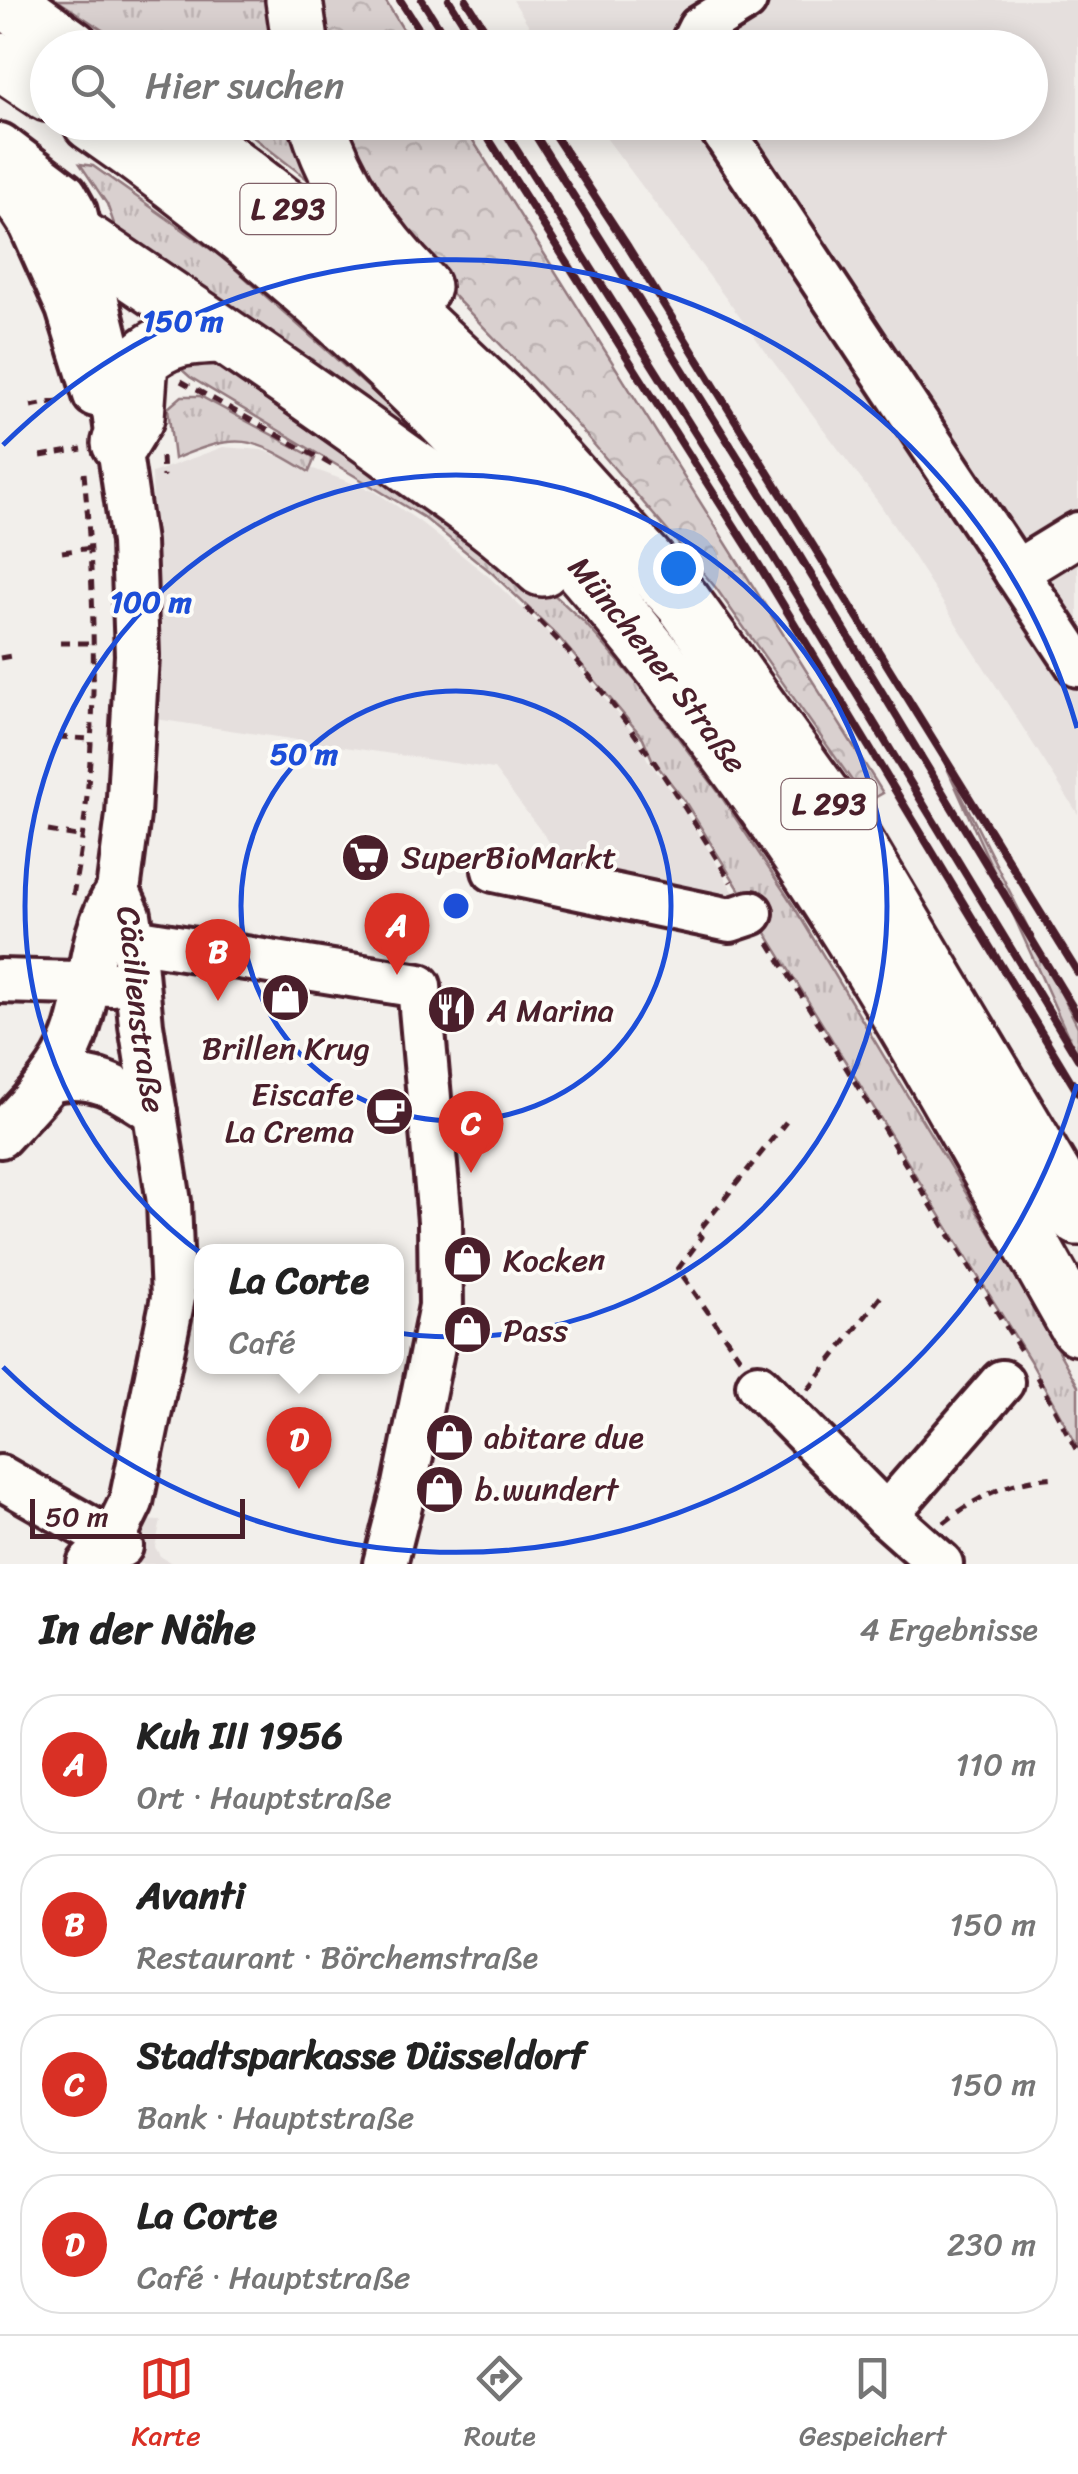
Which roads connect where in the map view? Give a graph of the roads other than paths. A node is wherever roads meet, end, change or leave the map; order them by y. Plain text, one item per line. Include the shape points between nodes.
1 (5, 0) edge
2 (294, 0) edge
3 (745, 0) edge
4 (47, 30) edge
5 (298, 30) edge
6 (699, 30) edge
7 (2, 62) edge
8 (30, 81) edge
9 (114, 140) edge
10 (198, 140) edge
11 (323, 140) edge
12 (729, 140) edge
13 (3, 166) edge
14 (82, 240) junction
15 (220, 335) junction
16 (100, 444) junction
17 (600, 507) junction
18 (1078, 534) edge
19 (1016, 572) junction
20 (1078, 665) edge
21 (752, 789) junction
22 (494, 870) dead end
23 (118, 891) junction
24 (751, 914) road end
25 (133, 940) junction
26 (0, 982) edge
27 (137, 982) junction
28 (86, 985) junction
29 (50, 1080) junction
30 (155, 1112) junction
31 (0, 1136) edge
32 (1078, 1217) edge
33 (1078, 1327) edge
34 (1021, 1372) road end
35 (758, 1385) road end
36 (0, 1478) edge
37 (886, 1515) junction
38 (108, 1550) edge
39 (929, 1554) edge
40 (385, 1564) edge

1 - 4 highway
2 - 5 highway
3 - 6 street
7 - 8 highway
9 - 21 highway, Münchener Straße / L 293 via 260,253 446,422 603,590
10 - 17 highway, Münchener Straße / L 293 via 396,302
11 - 17 highway via 347,195 378,238 602,472
12 - 19 street
13 - 14 highway
13 - 16 street, Cäcilienstraße via 68,308 94,394
14 - 15 highway
14 - 16 street, Cäcilienstraße via 116,377
15 - 16 highway via 181,336 155,347 140,361 136,417
15 - 21 highway via 518,544 614,643 720,778
16 - 23 street, Cäcilienstraße via 132,542 136,655
17 - 32 highway, Münchener Straße / L 293 via 682,602 852,837
18 - 19 street
19 - 20 street
21 - 33 highway, Münchener Straße / L 293 via 891,1004
22 - 24 street via 730,920
23 - 25 street, Cäcilienstraße
23 - 28 street via 100,923
25 - 27 street, Cäcilienstraße
25 - 40 street via 419,986 441,1306
26 - 28 street
27 - 28 street
27 - 30 street, Cäcilienstraße
28 - 29 street via 73,1041
29 - 30 street via 79,1076 106,1082
29 - 31 street
30 - 38 street, Cäcilienstraße via 169,1202 173,1298 130,1502
34 - 37 street
35 - 37 street
36 - 38 street
37 - 39 street

